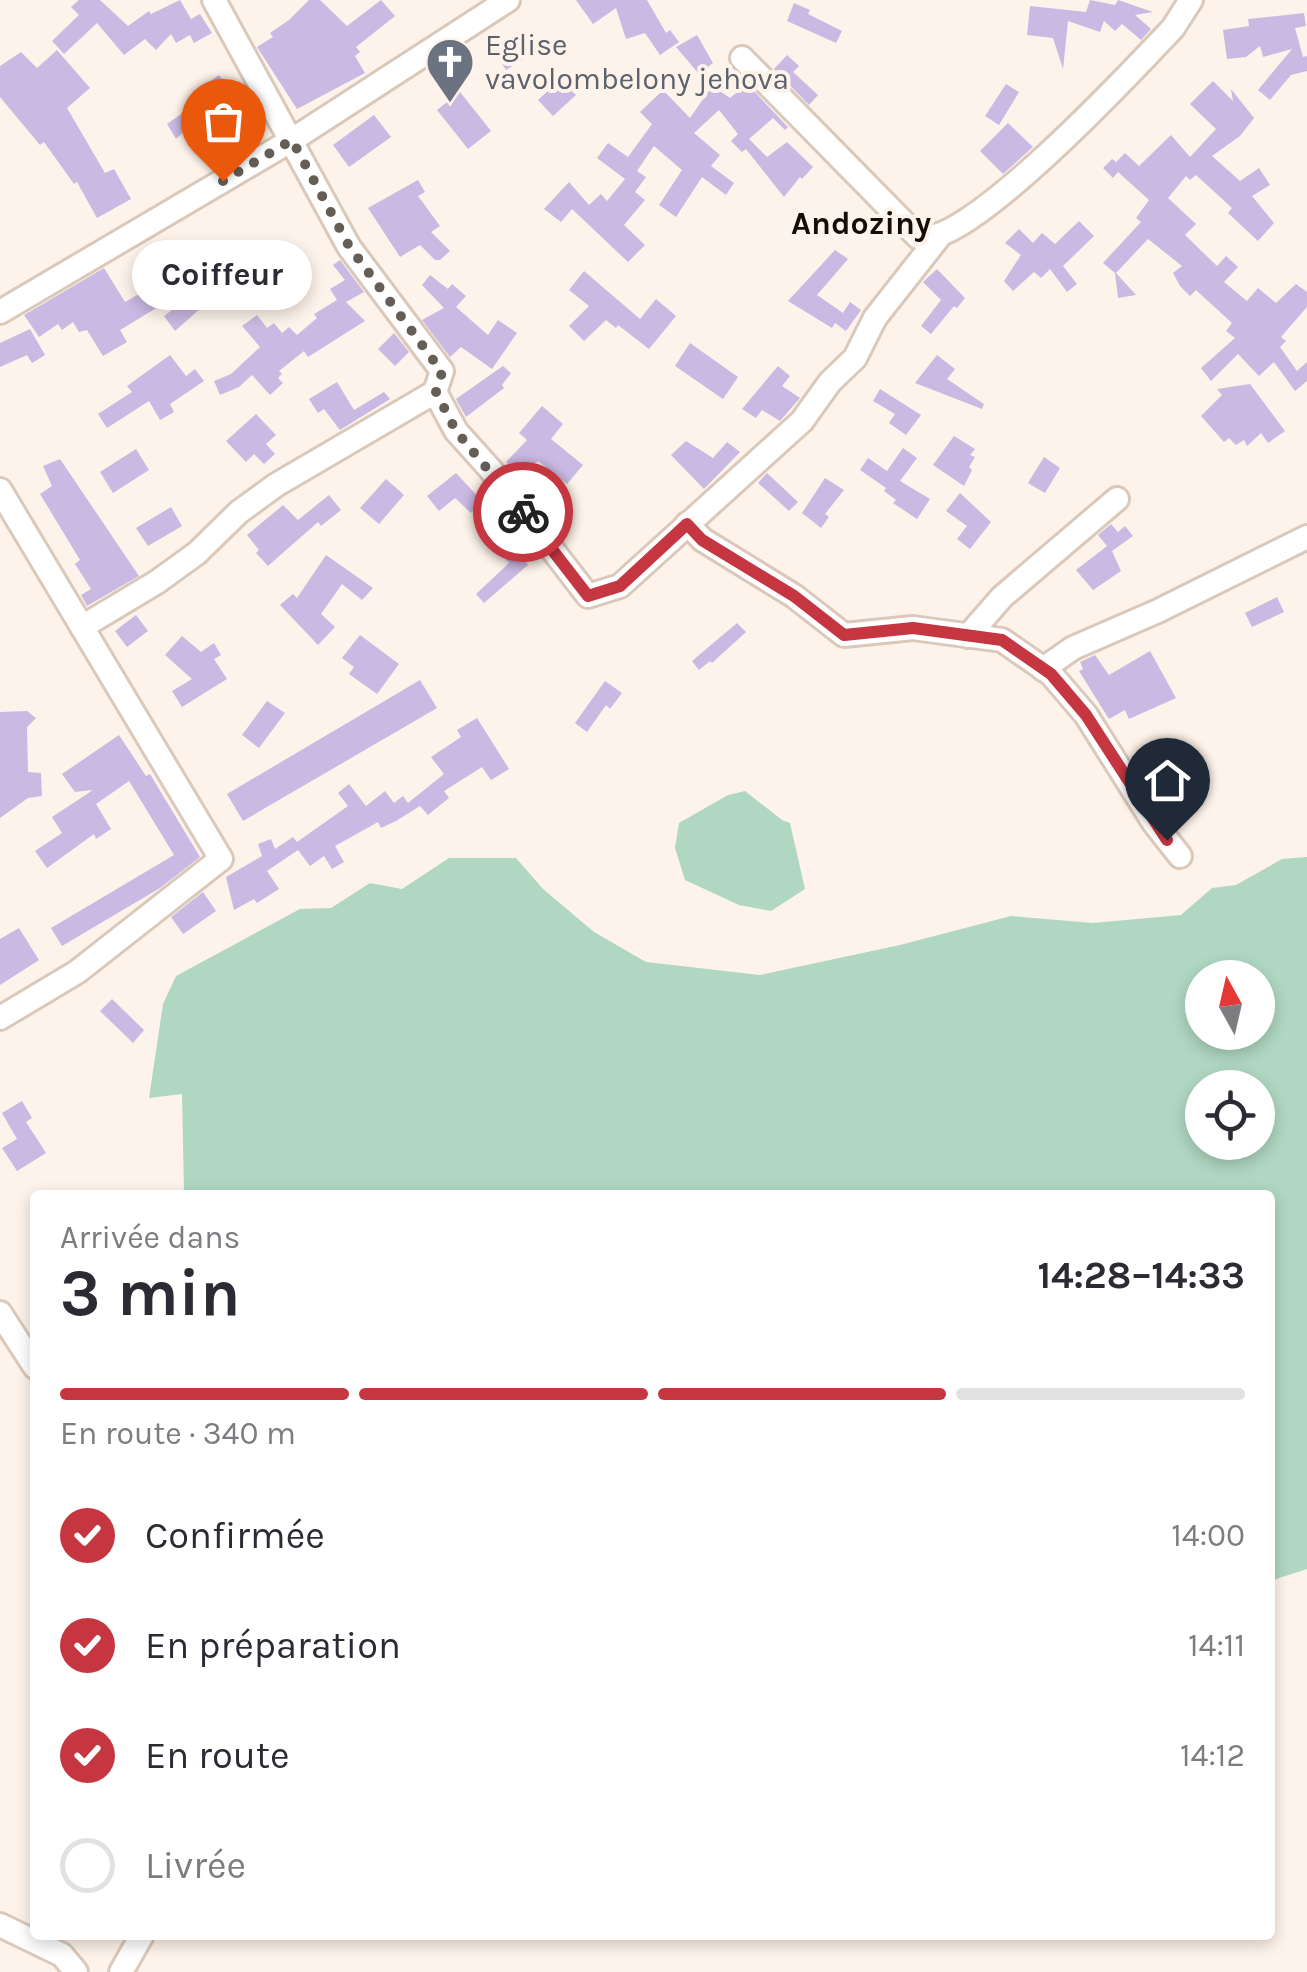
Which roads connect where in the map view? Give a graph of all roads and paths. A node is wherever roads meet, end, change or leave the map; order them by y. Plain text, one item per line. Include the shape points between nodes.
1 (214, 0) edge
2 (508, 0) edge
3 (1191, 0) edge
4 (742, 58) dead end
5 (292, 140) junction
6 (938, 238) junction
7 (0, 312) edge
8 (436, 392) junction
9 (0, 490) edge
10 (1117, 500) dead end
11 (687, 524) junction
12 (1307, 537) edge
13 (82, 626) junction
14 (968, 636) junction
15 (1043, 669) junction
16 (1180, 856) dead end
17 (0, 1018) edge
18 (0, 1313) edge
19 (30, 1359) edge
20 (0, 1926) edge
21 (139, 1940) edge
22 (76, 1972) edge
23 (121, 1972) edge

1 - 5 street
2 - 5 street
3 - 6 street via 1134,70 1021,180
4 - 6 street via 918,238
5 - 7 street
5 - 8 street via 349,246 442,372
6 - 11 street via 802,421
8 - 11 street via 456,431 588,596 620,586
8 - 13 street via 276,486 158,582
9 - 13 street
10 - 14 street via 1002,597
11 - 14 street via 844,635 913,628
12 - 15 street
13 - 17 street via 221,860 77,972
14 - 15 street via 1002,640
15 - 16 street via 1086,715
18 - 19 street
20 - 22 street via 62,1955
21 - 23 street

